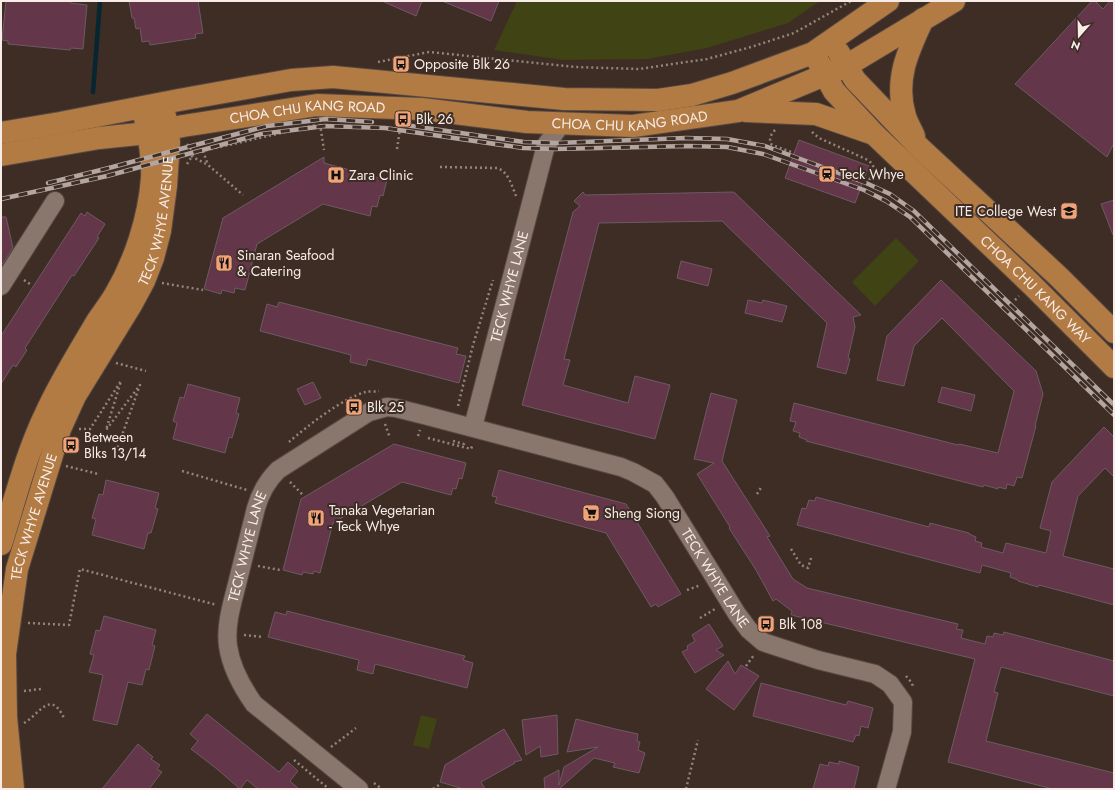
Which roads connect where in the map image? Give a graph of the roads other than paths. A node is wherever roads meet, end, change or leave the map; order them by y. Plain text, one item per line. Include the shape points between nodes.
1 (888, 1) edge
2 (954, 1) edge
3 (923, 19) junction
4 (832, 39) junction
5 (814, 53) junction
6 (846, 66) junction
7 (825, 74) junction
8 (153, 105) junction
9 (738, 111) junction
10 (527, 122) junction
11 (562, 123) junction
12 (158, 131) junction
13 (1, 133) edge
14 (874, 134) junction
15 (99, 138) junction
16 (546, 145) junction
17 (920, 148) junction
18 (1, 155) edge
19 (151, 166) junction
20 (55, 201) dead end
21 (1, 286) edge
22 (1114, 332) edge
23 (1114, 367) edge
24 (470, 429) junction
25 (1, 544) edge
26 (3, 675) edge
27 (364, 784) edge
28 (13, 789) edge
29 (886, 789) edge

1 - 4 main road, CHOA CHU KANG ROAD
2 - 3 main road, CHOA CHU KANG ROAD
3 - 6 main road, CHOA CHU KANG ROAD
3 - 17 main road via 907,54 900,84 905,116
4 - 5 main road, CHOA CHU KANG ROAD
4 - 6 main road, CHOA CHU KANG WAY
5 - 7 main road, CHOA CHU KANG WAY
5 - 8 main road, CHOA CHU KANG ROAD via 732,83 692,95 658,100 564,99 333,77 292,80
6 - 7 main road, CHOA CHU KANG ROAD
6 - 17 main road, CHOA CHU KANG WAY via 855,80
7 - 9 main road, CHOA CHU KANG ROAD
7 - 14 main road, CHOA CHU KANG WAY via 834,91
8 - 12 main road, TECK WHYE AVENUE
8 - 13 main road, CHOA CHU KANG ROAD
9 - 11 main road, CHOA CHU KANG ROAD via 633,126
9 - 14 main road via 816,114
10 - 11 main road, CHOA CHU KANG ROAD
10 - 12 main road, CHOA CHU KANG ROAD via 422,109 317,105
10 - 16 street
11 - 16 street, TECK WHYE LANE
12 - 15 main road, CHOA CHU KANG ROAD
12 - 19 main road, TECK WHYE AVENUE
12 - 26 main road, TECK WHYE AVENUE via 169,142 162,221 153,258 132,305 75,396 60,429 16,569
14 - 23 main road, CHOA CHU KANG WAY
15 - 18 main road, CHOA CHU KANG ROAD
15 - 19 main road via 122,145
16 - 24 street, TECK WHYE LANE
17 - 22 main road, CHOA CHU KANG WAY via 1054,272
19 - 25 main road, TECK WHYE AVENUE via 149,203 131,263 46,412
20 - 21 street
24 - 27 street, TECK WHYE LANE via 396,408 386,407 369,412 278,470 260,495 227,631 231,660 254,704
24 - 29 street, TECK WHYE LANE via 621,467 655,484 749,630 764,642 818,660 875,674 890,684 903,702 902,732
26 - 28 main road, TECK WHYE AVENUE

